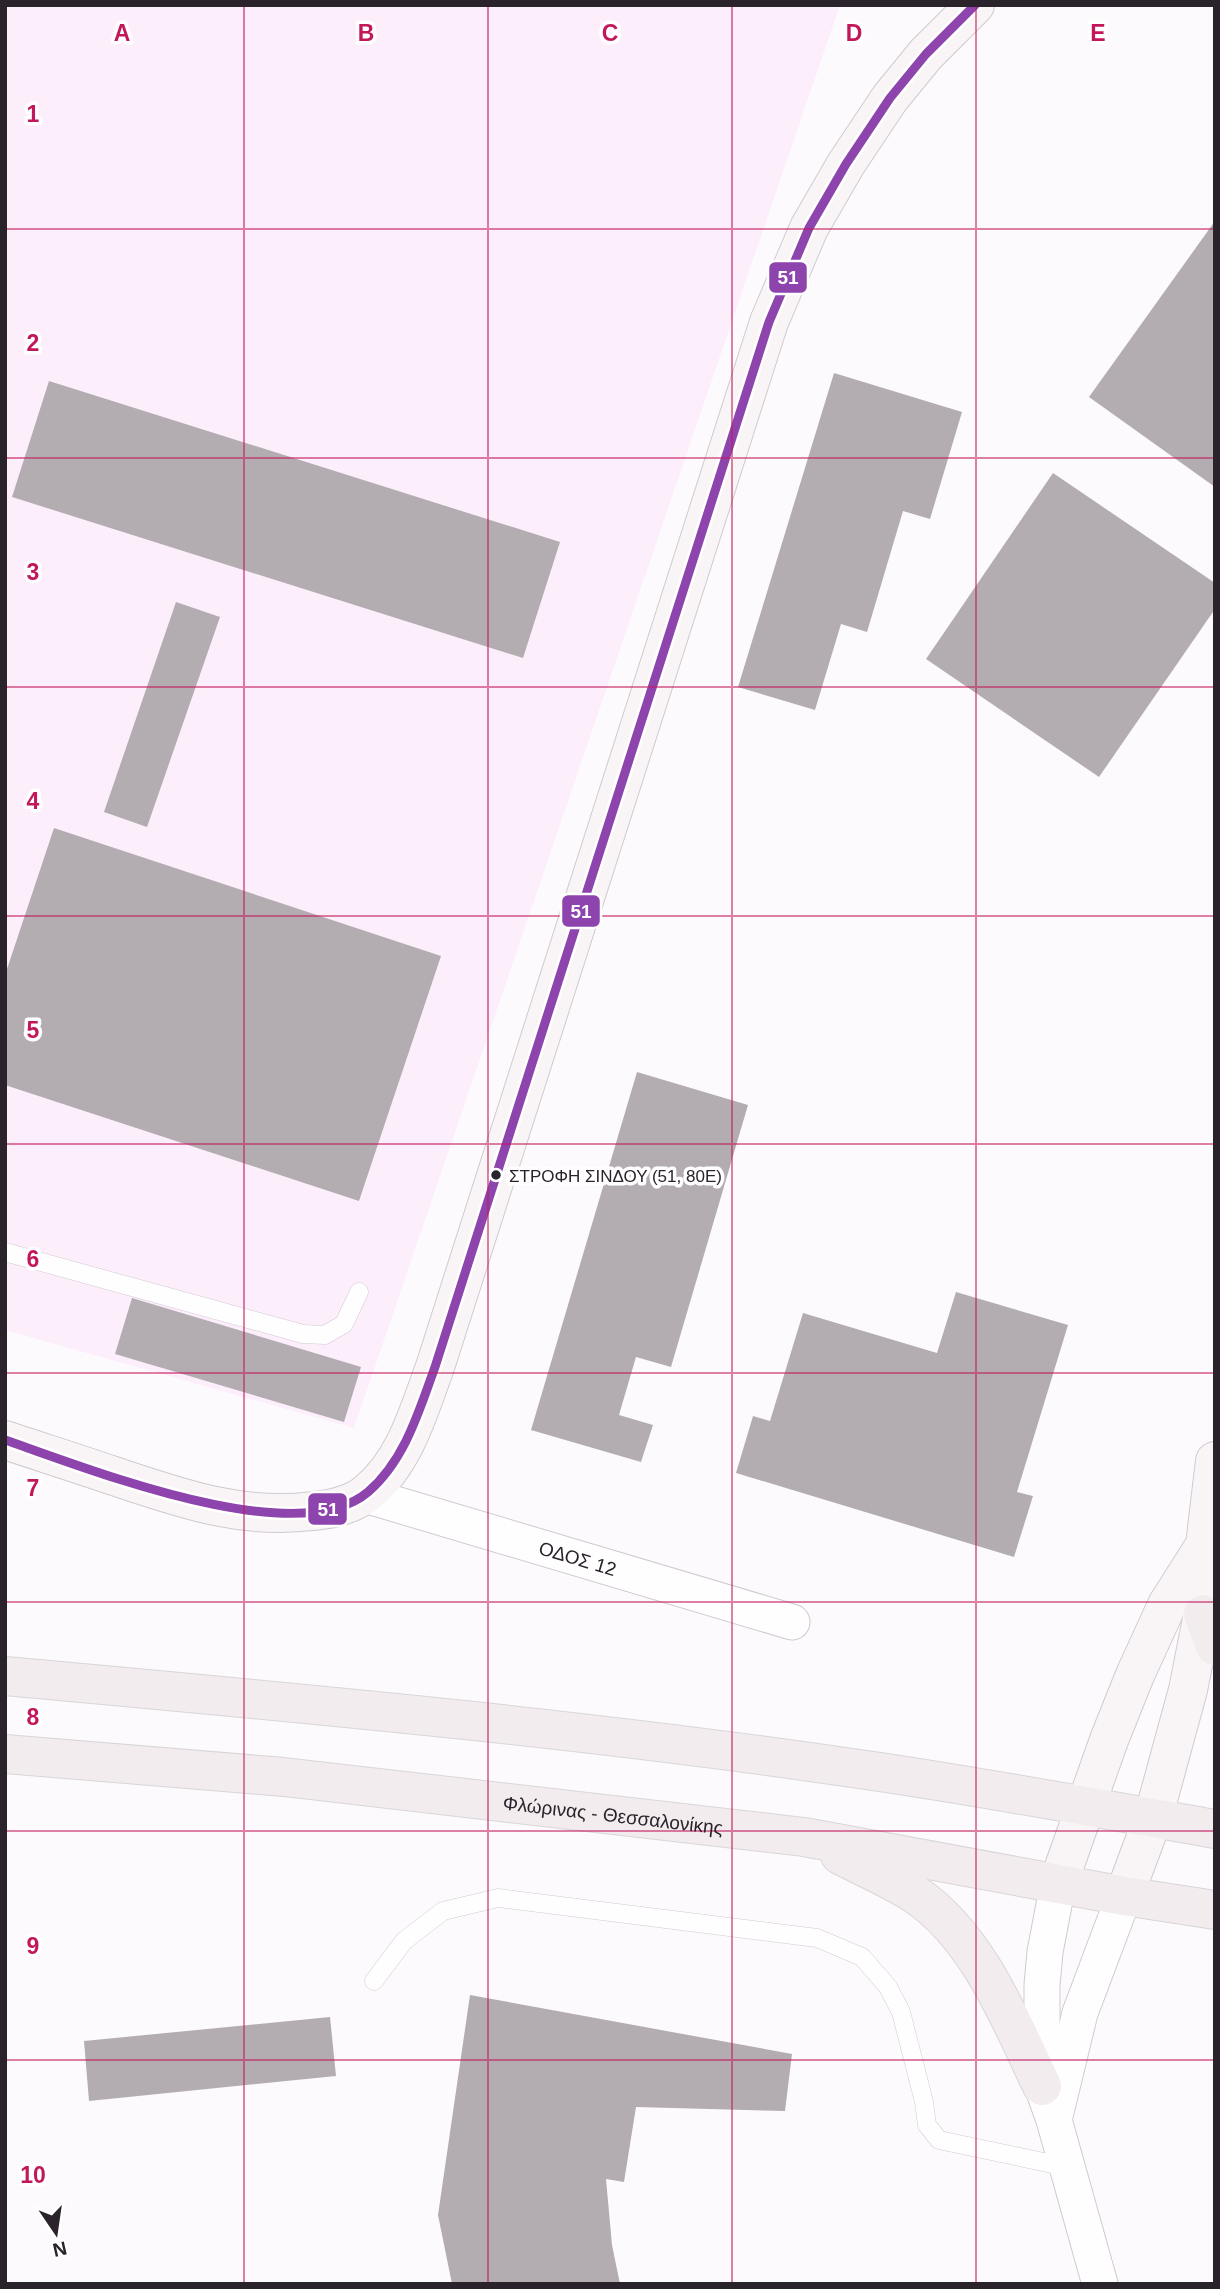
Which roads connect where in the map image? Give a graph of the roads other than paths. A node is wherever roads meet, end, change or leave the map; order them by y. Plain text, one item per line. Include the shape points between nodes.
1 (975, 5) edge
2 (5, 1252) edge
3 (359, 1292) dead end
4 (5, 1440) edge
5 (1215, 1461) edge
6 (365, 1495) junction
7 (1205, 1545) junction
8 (792, 1622) dead end
9 (1209, 1630) edge
10 (5, 1676) edge
11 (5, 1754) edge
12 (1085, 1805) junction
13 (1153, 1818) junction
14 (1215, 1829) edge
15 (804, 1836) junction
16 (1058, 1884) junction
17 (1124, 1896) junction
18 (1215, 1910) edge
19 (374, 1982) dead end
20 (1048, 2103) junction
21 (1067, 2167) junction
22 (1100, 2284) edge

1 - 6 main road via 890,98 846,164 809,228 769,322 435,1367 394,1461
2 - 3 lane via 303,1334 325,1335 344,1324
4 - 6 main road via 220,1508 289,1514 334,1508
5 - 7 main road
6 - 8 street, ΟΔΟΣ 12
7 - 9 main road
7 - 12 main road via 1161,1617
9 - 13 main road
10 - 12 main road via 670,1744
11 - 15 main road, Φλώρινας - Θεσσαλονίκης via 284,1777
12 - 13 main road
12 - 16 main road
13 - 14 main road
13 - 17 main road
15 - 16 main road, Φλώρινας - Θεσσαλονίκης
15 - 20 main road via 916,1895 955,1929 997,1997
16 - 17 main road, Φλώρινας - Θεσσαλονίκης
16 - 20 street via 1042,1985
17 - 18 main road, Φλώρινας - Θεσσαλονίκης
17 - 20 street
19 - 21 lane via 404,1941 443,1910 498,1898 817,1938 862,1957 888,1987 901,2012 927,2125 939,2140
20 - 21 street
21 - 22 street

